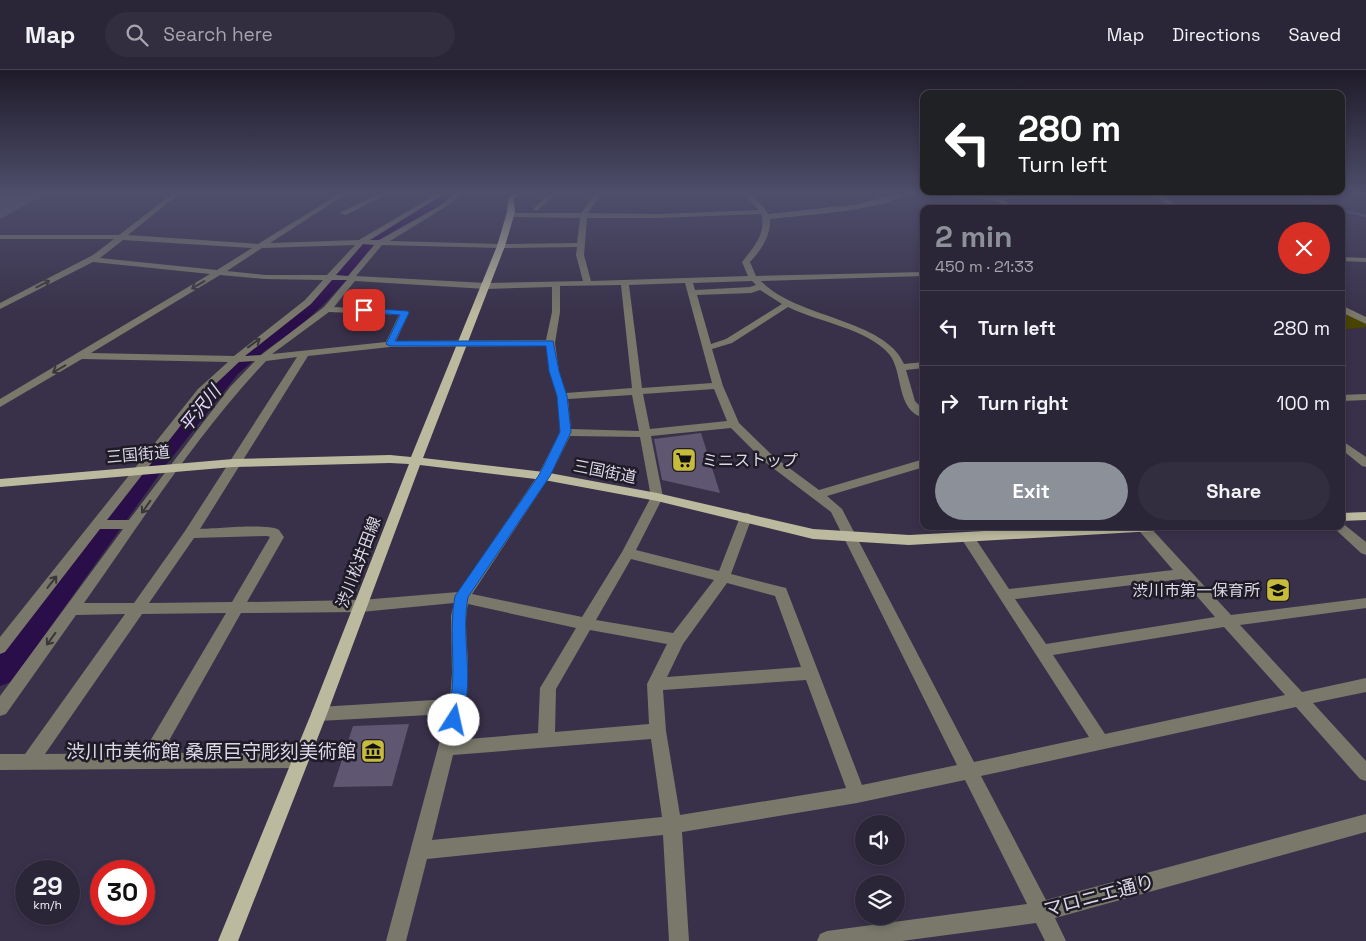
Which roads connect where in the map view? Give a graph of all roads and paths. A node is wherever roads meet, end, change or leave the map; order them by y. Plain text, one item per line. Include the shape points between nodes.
1 (125, 235) edge
2 (277, 235) edge
3 (375, 235) edge
4 (392, 235) edge
5 (504, 235) edge
6 (582, 235) edge
7 (764, 235) edge
8 (0, 237) edge
9 (122, 237) junction
10 (363, 242) junction
11 (379, 242) junction
12 (581, 245) junction
13 (258, 246) junction
14 (501, 246) junction
15 (92, 259) junction
16 (1345, 259) edge
17 (1366, 260) edge
18 (217, 273) junction
19 (920, 274) edge
20 (330, 278) junction
21 (349, 278) junction
22 (752, 278) junction
23 (688, 280) junction
24 (625, 282) junction
25 (588, 284) junction
26 (556, 285) junction
27 (486, 286) junction
28 (762, 286) junction
29 (691, 293) junction
30 (787, 304) junction
31 (0, 306) edge
32 (327, 309) junction
33 (1345, 310) edge
34 (1366, 321) edge
35 (463, 343) junction
36 (550, 343) junction
37 (390, 344) junction
38 (707, 348) junction
39 (304, 354) junction
40 (81, 356) junction
41 (260, 358) junction
42 (237, 359) junction
43 (920, 366) edge
44 (900, 368) junction
45 (718, 386) junction
46 (638, 391) junction
47 (562, 396) junction
48 (1366, 397) edge
49 (1345, 398) edge
50 (0, 404) edge
51 (920, 412) edge
52 (734, 424) junction
53 (566, 432) junction
54 (644, 434) junction
55 (1345, 446) edge
56 (416, 460) junction
57 (233, 463) junction
58 (1366, 463) edge
59 (920, 464) edge
60 (169, 468) junction
61 (142, 470) junction
62 (544, 476) junction
63 (0, 483) edge
64 (816, 495) junction
65 (657, 498) junction
66 (1366, 516) edge
67 (746, 517) junction
68 (1345, 517) edge
69 (133, 524) junction
70 (98, 525) junction
71 (1095, 530) edge
72 (1145, 530) edge
73 (1344, 530) edge
74 (190, 534) junction
75 (849, 537) junction
76 (968, 538) junction
77 (1366, 550) edge
78 (628, 553) junction
79 (1185, 574) junction
80 (723, 578) junction
81 (1004, 595) junction
82 (462, 596) junction
83 (1366, 603) edge
84 (238, 606) junction
85 (361, 606) junction
86 (73, 609) junction
87 (139, 609) junction
88 (1228, 621) junction
89 (586, 624) junction
90 (677, 640) junction
91 (0, 648) edge
92 (1041, 651) junction
93 (811, 673) junction
94 (655, 684) junction
95 (1366, 685) edge
96 (1298, 698) junction
97 (2, 703) edge
98 (457, 706) junction
99 (319, 714) junction
100 (658, 731) junction
101 (546, 740) junction
102 (1102, 743) junction
103 (447, 748) junction
104 (299, 760) junction
105 (148, 761) junction
106 (0, 762) edge
107 (29, 762) junction
108 (968, 771) junction
109 (1366, 773) edge
110 (857, 795) junction
111 (1366, 823) edge
112 (672, 825) junction
113 (421, 850) junction
114 (1040, 912) junction
115 (228, 941) edge
116 (396, 941) edge
117 (679, 941) edge
118 (827, 941) edge
119 (1056, 941) edge

1 - 9 street
2 - 13 street
3 - 10 street
4 - 11 street
5 - 14 main road, 渋川松井田線
6 - 12 street
7 - 22 street via 762,242 746,262
8 - 9 street
9 - 13 street
9 - 15 street
10 - 11 street
10 - 13 street
10 - 20 street
11 - 14 street
11 - 21 street
12 - 14 street
12 - 25 street via 580,255
13 - 18 street
14 - 27 main road, 渋川松井田線
15 - 18 street
31 -> 15 street
16 - 17 street
18 - 20 street
18 -> 40 street
19 - 22 street
20 - 21 street
42 -> 20 street via 308,302
21 - 27 street
21 - 32 street
22 - 23 street
22 - 28 street
23 - 24 street
23 - 29 street
24 - 25 street
24 - 46 street
25 - 26 street
26 - 27 street
26 - 36 street via 556,312
27 - 35 main road, 渋川松井田線
28 - 29 street via 751,290
28 - 30 street
29 - 38 street
30 - 38 street via 728,341
30 - 44 street via 865,333 893,352
32 - 37 street via 405,313
32 - 41 street
33 - 34 street
35 - 36 street
35 - 37 street
35 - 56 main road, 渋川松井田線
36 - 47 street
37 - 39 street
38 - 45 street
39 - 41 street
39 - 57 street
40 - 42 street
40 -> 50 street
41 - 42 street
41 - 60 street
42 - 61 street via 202,391
43 - 44 street
44 - 51 street via 908,401
45 - 46 street
45 - 52 street
46 - 47 street
46 - 54 street
47 - 53 street
48 - 49 street
52 - 54 street
52 - 64 street via 769,459
53 - 54 street
53 - 62 street
54 - 65 street
55 - 58 street
56 - 57 main road, 三国街道
56 - 62 main road, 三国街道
56 - 85 main road, 渋川松井田線
57 - 60 main road, 三国街道
57 - 74 street
59 - 64 street
60 - 61 main road, 三国街道
60 -> 69 street
61 - 63 main road, 三国街道
61 - 70 street
62 - 65 main road, 三国街道
62 - 82 street
64 - 75 street via 836,509
65 - 67 main road, 三国街道
65 - 78 street
66 - 68 main road
67 - 75 main road, 三国街道 via 812,534
67 - 80 street
69 - 70 street
69 - 86 street
91 -> 70 street
71 - 76 main road, 三国街道
72 - 79 street
73 - 77 street
74 - 84 street via 267,531 277,537
74 - 87 street
75 - 76 main road, 三国街道
75 - 108 street
76 - 81 street
78 - 80 street
78 - 89 street
79 - 81 street
79 - 88 street
80 - 90 street
80 - 93 street via 781,592
81 - 92 street
82 - 85 street
82 - 89 street
82 - 98 street via 458,616 460,673
83 - 88 street
84 - 85 street
84 - 87 street
84 - 105 street
85 - 99 main road, 渋川松井田線
86 - 87 street
86 -> 97 street
87 - 107 street
88 - 92 street
88 - 96 street
89 - 90 street
89 - 101 street via 548,688
90 - 94 street
92 - 102 street
93 - 94 street
93 - 110 street
94 - 100 street
95 - 96 street
96 - 102 street
96 - 109 street
98 - 99 street
98 - 103 street
99 - 104 main road, 渋川松井田線
100 - 101 street
100 - 112 street
101 - 103 street
102 - 108 street
103 - 113 street
104 - 105 street
104 - 115 main road, 渋川松井田線
105 - 107 street
106 - 107 street
108 - 110 street
108 - 114 street
110 - 112 street
111 - 114 street, マロニエ通り
112 - 113 street
112 - 117 street
113 - 116 street
114 - 118 street, マロニエ通り
114 - 119 street

